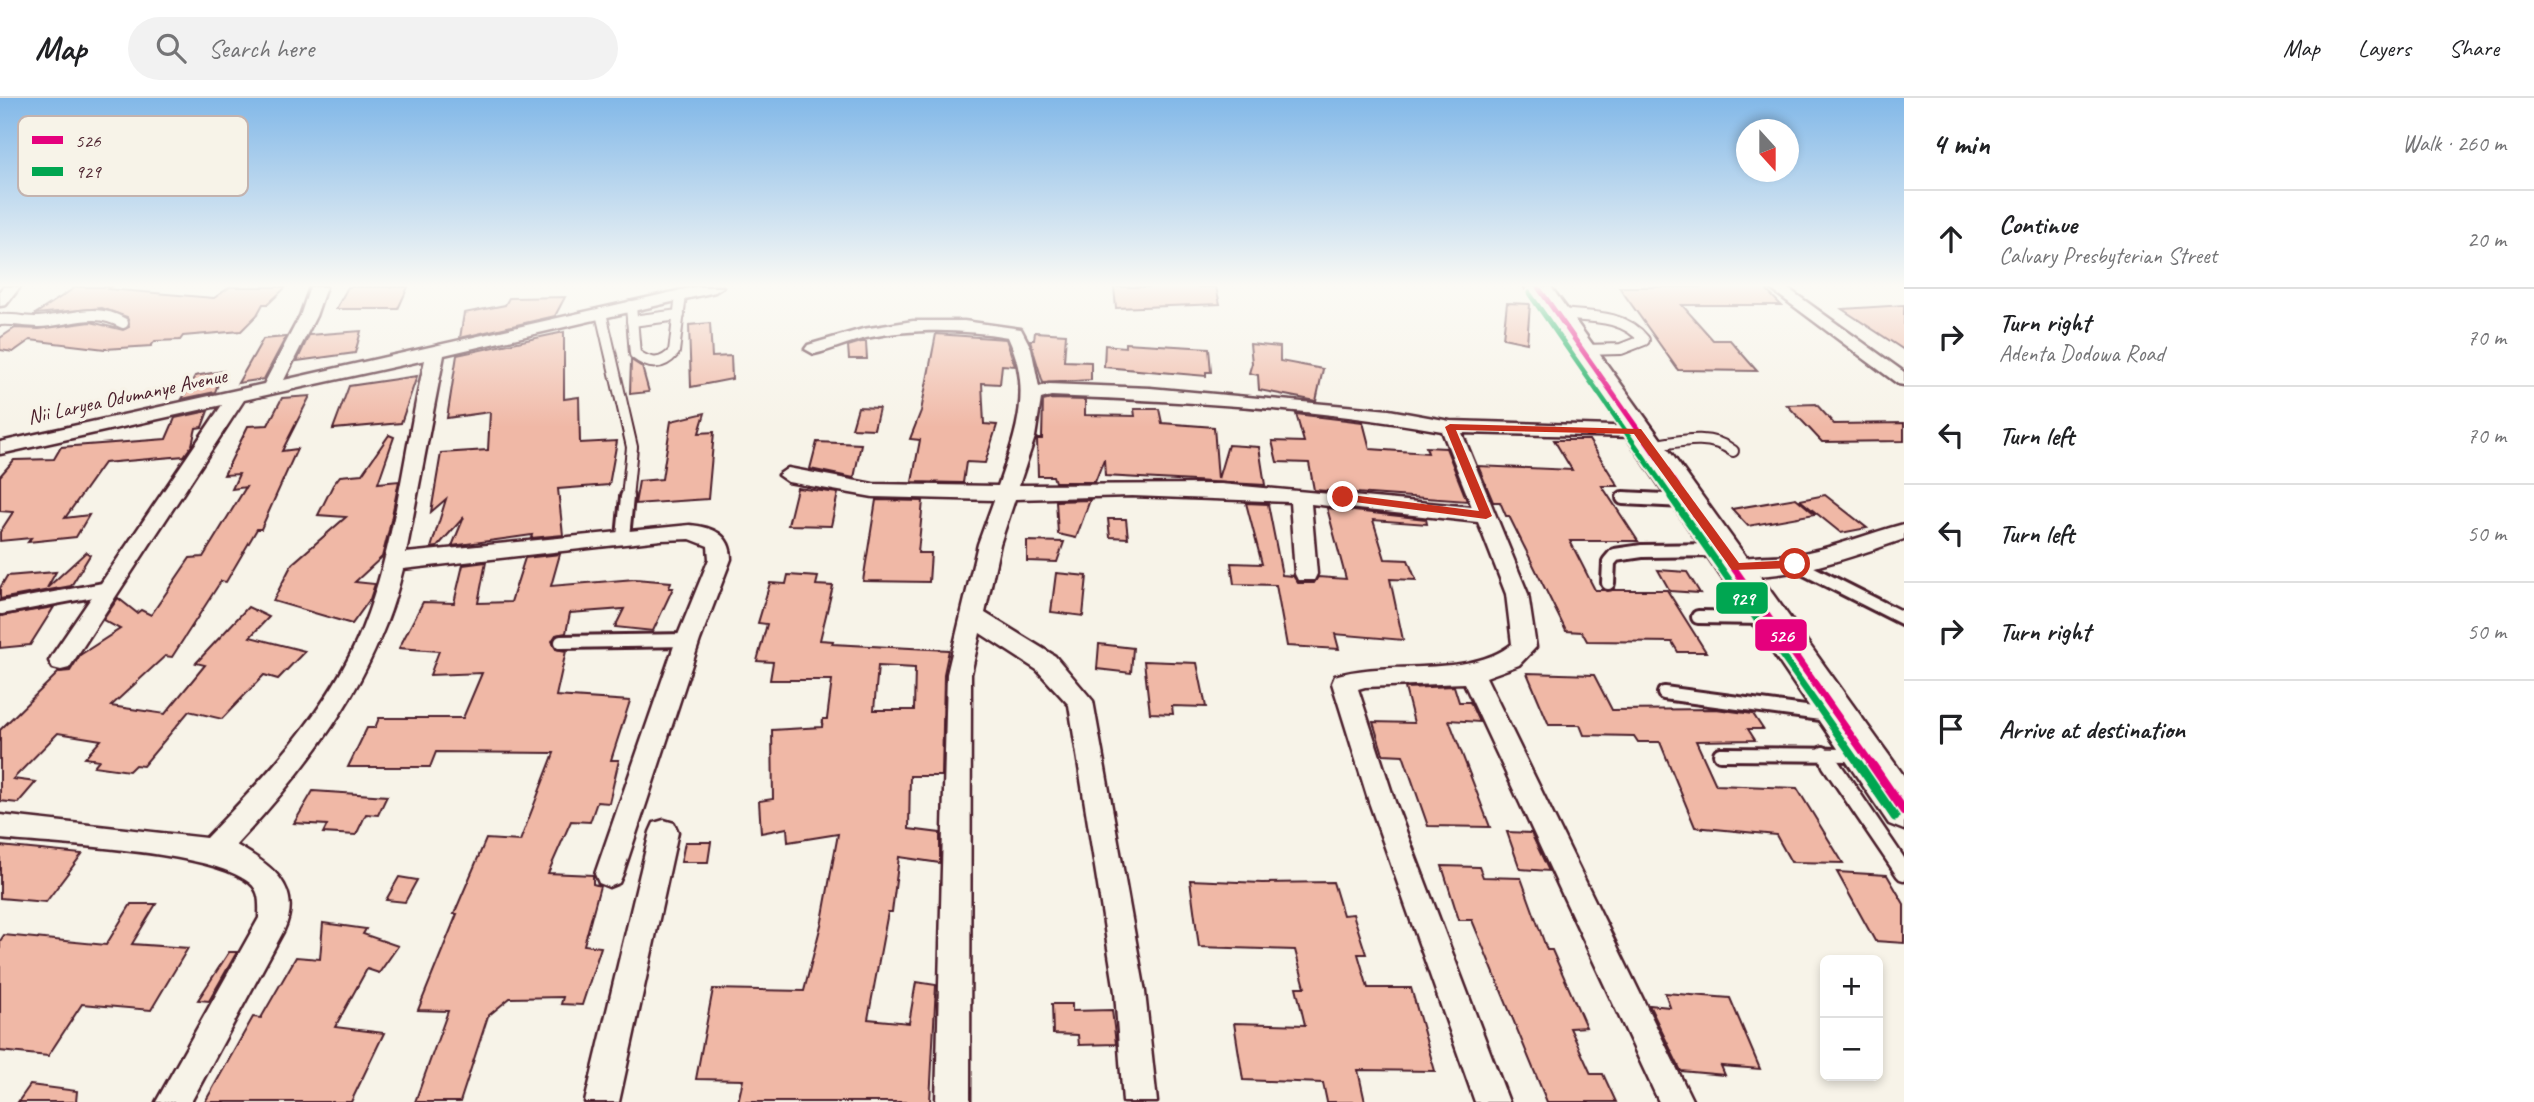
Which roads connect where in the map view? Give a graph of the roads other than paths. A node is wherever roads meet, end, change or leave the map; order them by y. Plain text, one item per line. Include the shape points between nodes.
1 (298, 334) edge
2 (513, 334) edge
3 (606, 334) edge
4 (633, 334) edge
5 (676, 334) edge
6 (857, 334) edge
7 (1015, 334) edge
8 (1572, 334) edge
9 (1637, 334) edge
10 (1840, 334) edge
11 (814, 349) dead end
12 (1583, 350) junction
13 (436, 352) junction
14 (1904, 380) edge
15 (271, 388) junction
16 (238, 395) junction
17 (1032, 396) junction
18 (1450, 427) junction
19 (1643, 439) junction
20 (4, 449) edge
21 (1733, 451) dead end
22 (788, 475) dead end
23 (1007, 494) junction
24 (1300, 496) junction
25 (1623, 498) dead end
26 (1688, 501) junction
27 (1486, 516) junction
28 (1904, 531) edge
29 (623, 537) junction
30 (1730, 559) junction
31 (392, 562) junction
32 (1795, 564) junction
33 (1306, 574) dead end
34 (1608, 583) dead end
35 (108, 588) junction
36 (1, 608) edge
37 (972, 616) junction
38 (1698, 617) dead end
39 (1771, 618) junction
40 (1904, 619) edge
41 (688, 640) junction
42 (561, 642) dead end
43 (61, 661) dead end
44 (1472, 673) junction
45 (1664, 693) dead end
46 (1838, 717) junction
47 (1823, 752) junction
48 (1720, 754) dead end
49 (1866, 756) junction
50 (1903, 809) edge
51 (0, 827) edge
52 (664, 832) dead end
53 (212, 851) junction
54 (1904, 872) edge
55 (609, 874) dead end
56 (173, 1102) edge
57 (602, 1102) edge
58 (953, 1102) edge
59 (1140, 1102) edge
60 (1492, 1102) edge
61 (1676, 1102) edge

1 - 15 street
2 - 13 street, Nii Laryea Odumanye Avenue
3 - 29 lane via 632,447
4 - 5 lane via 635,354 654,363 664,362 674,352
6 - 11 street
7 - 17 street
8 - 12 main road
9 - 12 lane via 1644,340 1621,349
10 - 14 street
12 - 19 main road
13 - 15 street, Nii Laryea Odumanye Avenue
13 - 31 street
15 - 16 street, Nii Laryea Odumanye Avenue
16 - 20 street, Nii Laryea Odumanye Avenue
16 - 35 street
17 - 18 street via 1049,390 1150,394 1389,416
17 - 23 street via 1025,438
18 - 19 street
18 - 27 street
19 - 21 lane via 1709,439 1724,442
19 - 26 main road
22 - 23 street via 821,485 867,489
23 - 24 street via 1134,489
23 - 37 street via 989,544
24 - 27 street via 1343,497
24 - 33 street
25 - 26 lane
26 - 30 main road
27 - 44 street via 1517,594 1524,647 1511,658
28 - 32 street
29 - 31 street
29 - 41 street via 702,533 720,547 720,559
30 - 32 street
30 - 34 lane via 1642,551 1615,555 1609,562
30 - 39 main road
31 - 53 street via 362,653 322,722 261,800
32 - 40 lane
35 - 36 lane
35 - 43 street
37 - 58 street via 959,674
37 - 59 street via 1046,663 1081,701 1130,992
38 - 39 lane
39 - 46 main road
41 - 42 lane
41 - 55 street
44 - 60 street via 1365,677 1344,683 1382,802
44 - 61 street
45 - 46 lane
46 - 49 main road
47 - 48 lane
47 - 49 lane
47 - 54 lane
49 - 50 main road
51 - 53 street
52 - 57 street
53 - 56 street via 262,875 274,895 274,920

